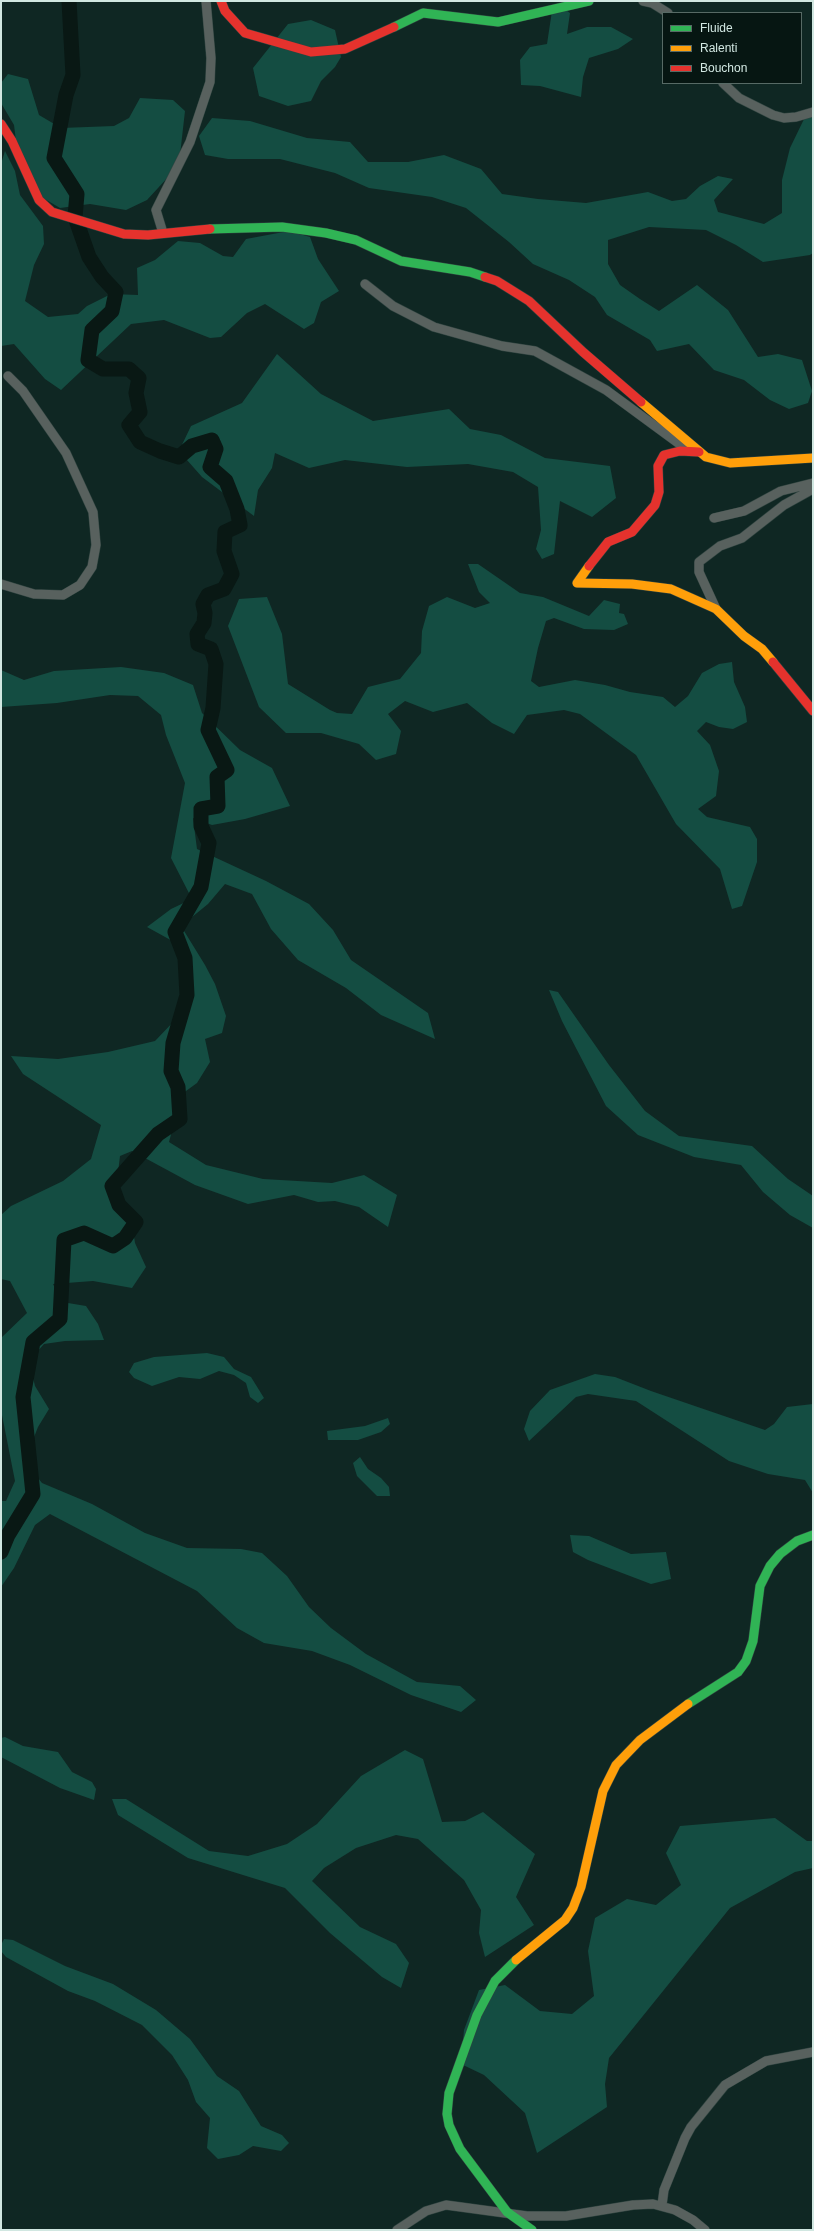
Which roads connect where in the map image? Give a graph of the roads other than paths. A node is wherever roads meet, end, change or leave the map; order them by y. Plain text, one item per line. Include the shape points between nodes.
1 (206, 1) edge
2 (221, 1) edge
3 (589, 1) edge
4 (643, 1) edge
5 (666, 12) edge
6 (724, 84) edge
7 (813, 112) edge
8 (1, 124) edge
9 (163, 233) junction
10 (365, 284) dead end
11 (8, 376) dead end
12 (689, 451) junction
13 (699, 452) junction
14 (813, 458) edge
15 (813, 483) edge
16 (813, 489) edge
17 (714, 518) dead end
18 (1, 584) edge
19 (716, 609) junction
20 (813, 711) edge
21 (813, 1535) edge
22 (813, 2052) edge
23 (662, 2205) junction
24 (507, 2212) junction
25 (397, 2230) edge
26 (532, 2230) edge
27 (705, 2230) edge

1 - 9 street via 211,58 210,82 190,142 156,210
2 - 3 street via 225,12 245,34 311,52 345,49 423,13 498,22
4 - 5 street via 652,3
6 - 7 street via 739,98 773,115 784,118
8 - 9 street via 12,141 39,200 52,212 124,234
9 - 13 street via 282,226 356,240 400,261 464,270 497,280 529,301 583,352
10 - 12 street via 393,306 434,327 502,346 535,351 606,390
11 - 18 street via 23,391 66,453 93,512 96,545 92,567 80,585 63,595 34,594
12 - 13 street
12 - 19 street via 671,452 660,460 659,492 655,505 632,532 608,542 577,583 632,584 671,589
13 - 14 street via 706,457 730,463
15 - 17 street via 796,486 744,510
16 - 19 street via 784,505 742,538 720,546 699,562 699,572
19 - 20 street via 744,636 762,649
21 - 24 street via 798,1541 780,1554 770,1566 760,1586 753,1641 746,1661 738,1672 676,1712 635,1745 616,1765 603,1791 581,1887 573,1908 565,1920 519,1957 495,1982 477,2015 449,2093 447,2114 449,2126 460,2150
22 - 23 street via 766,2061 725,2084 685,2138 670,2175
23 - 24 street via 633,2205 566,2216 536,2216
23 - 27 street via 685,2215
24 - 25 street via 446,2205 426,2211
24 - 26 street

